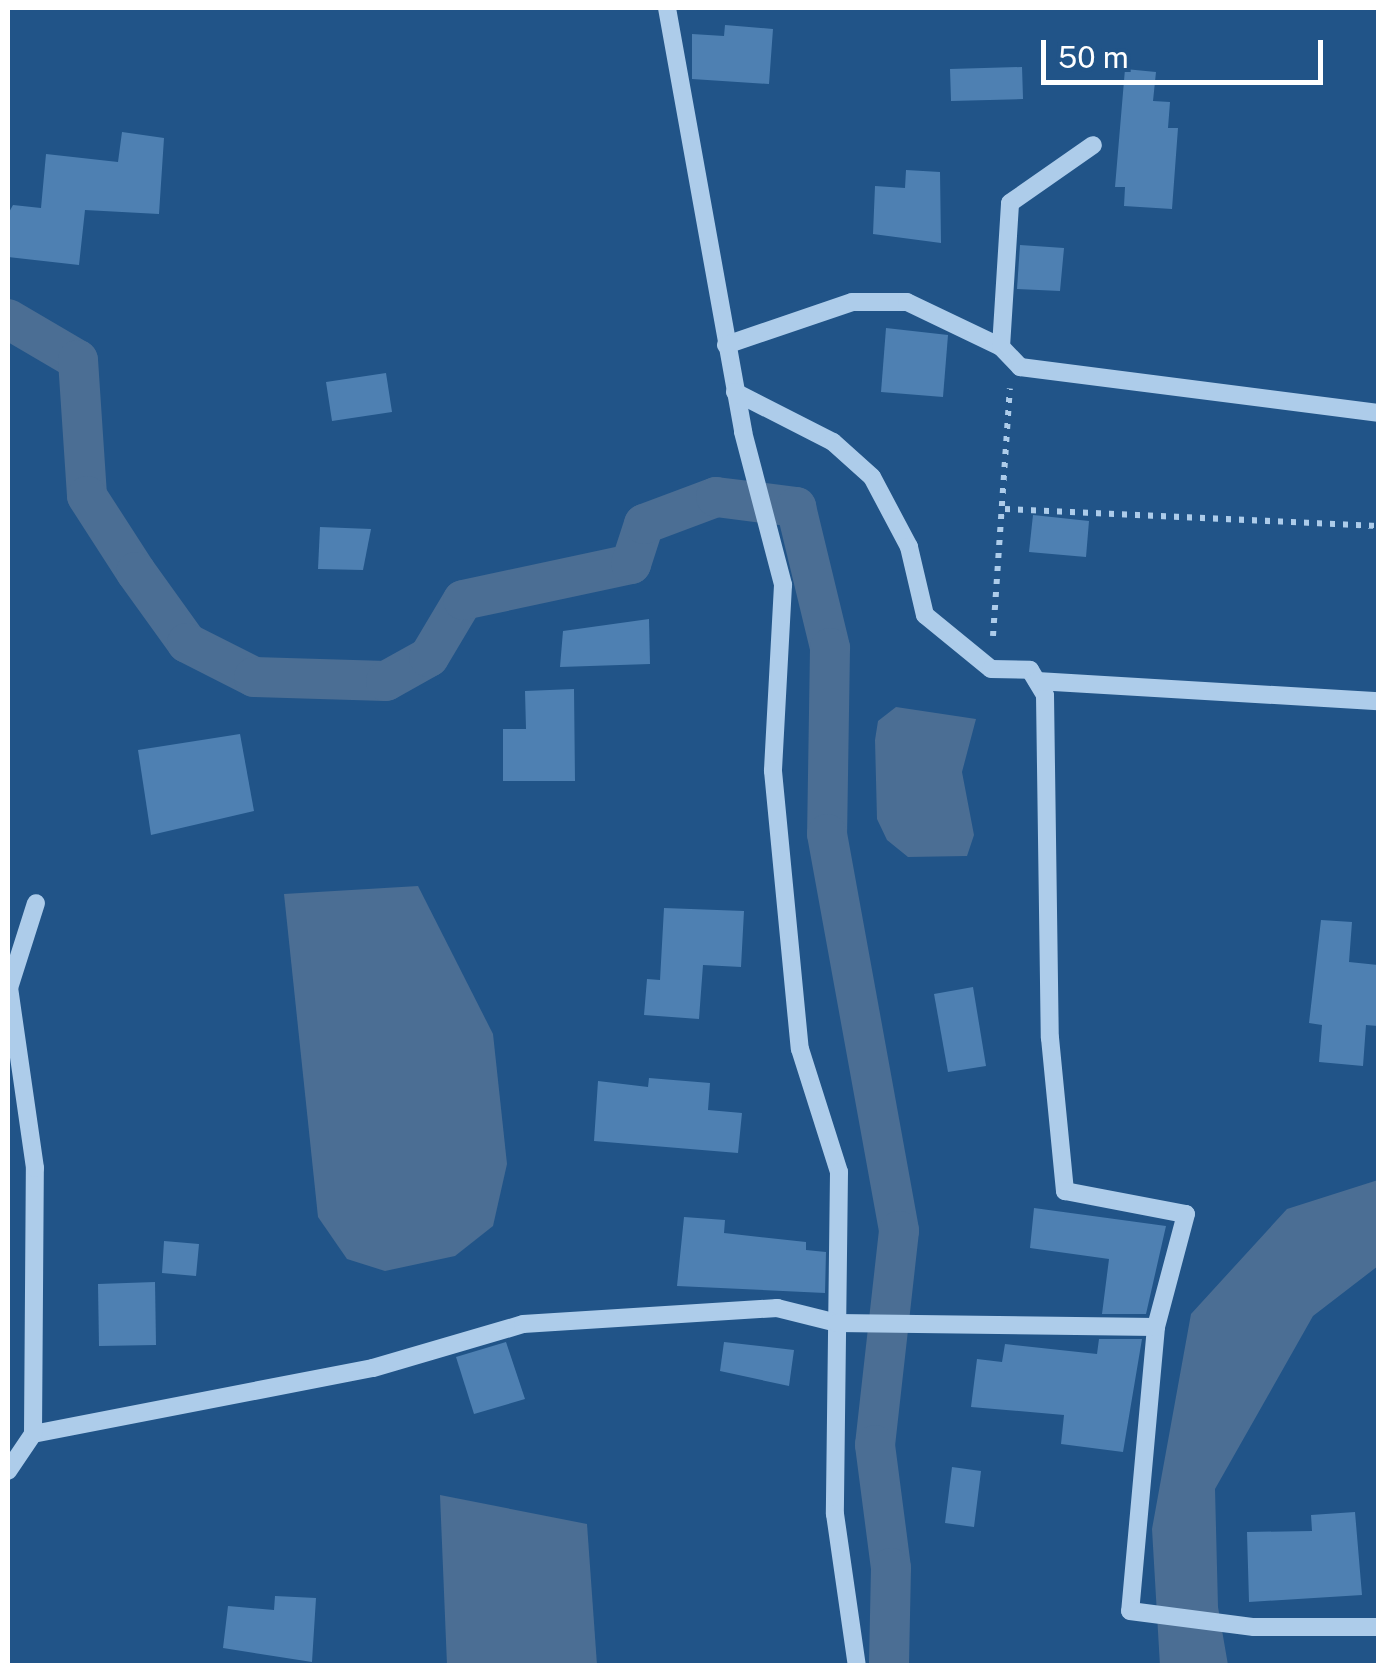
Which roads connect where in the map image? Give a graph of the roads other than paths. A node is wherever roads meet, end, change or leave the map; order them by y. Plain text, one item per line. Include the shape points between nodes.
1 (668, 8) edge
2 (1094, 145) dead end
3 (726, 345) junction
4 (1000, 347) junction
5 (735, 392) junction
6 (1378, 414) edge
7 (1037, 681) junction
8 (1378, 701) edge
9 (36, 903) dead end
10 (836, 1323) junction
11 (1156, 1327) junction
12 (34, 1434) junction
13 (8, 1471) edge
14 (1378, 1627) edge
15 (857, 1666) edge

1 - 3 street
2 - 4 street via 1010,202
3 - 4 street via 870,302 907,302
3 - 5 street
4 - 6 street via 1020,367
5 - 7 street via 833,442 872,477 910,547 926,615 991,669 1030,670
5 - 10 street via 783,585 773,771 800,1049 839,1172
7 - 8 street
7 - 11 street via 1045,695 1050,1038 1065,1192 1186,1214
9 - 12 street via 9,988 35,1168
10 - 11 street
10 - 12 street via 777,1308 523,1324 373,1368
10 - 15 street via 835,1514
11 - 14 street via 1130,1610 1254,1628
12 - 13 street

